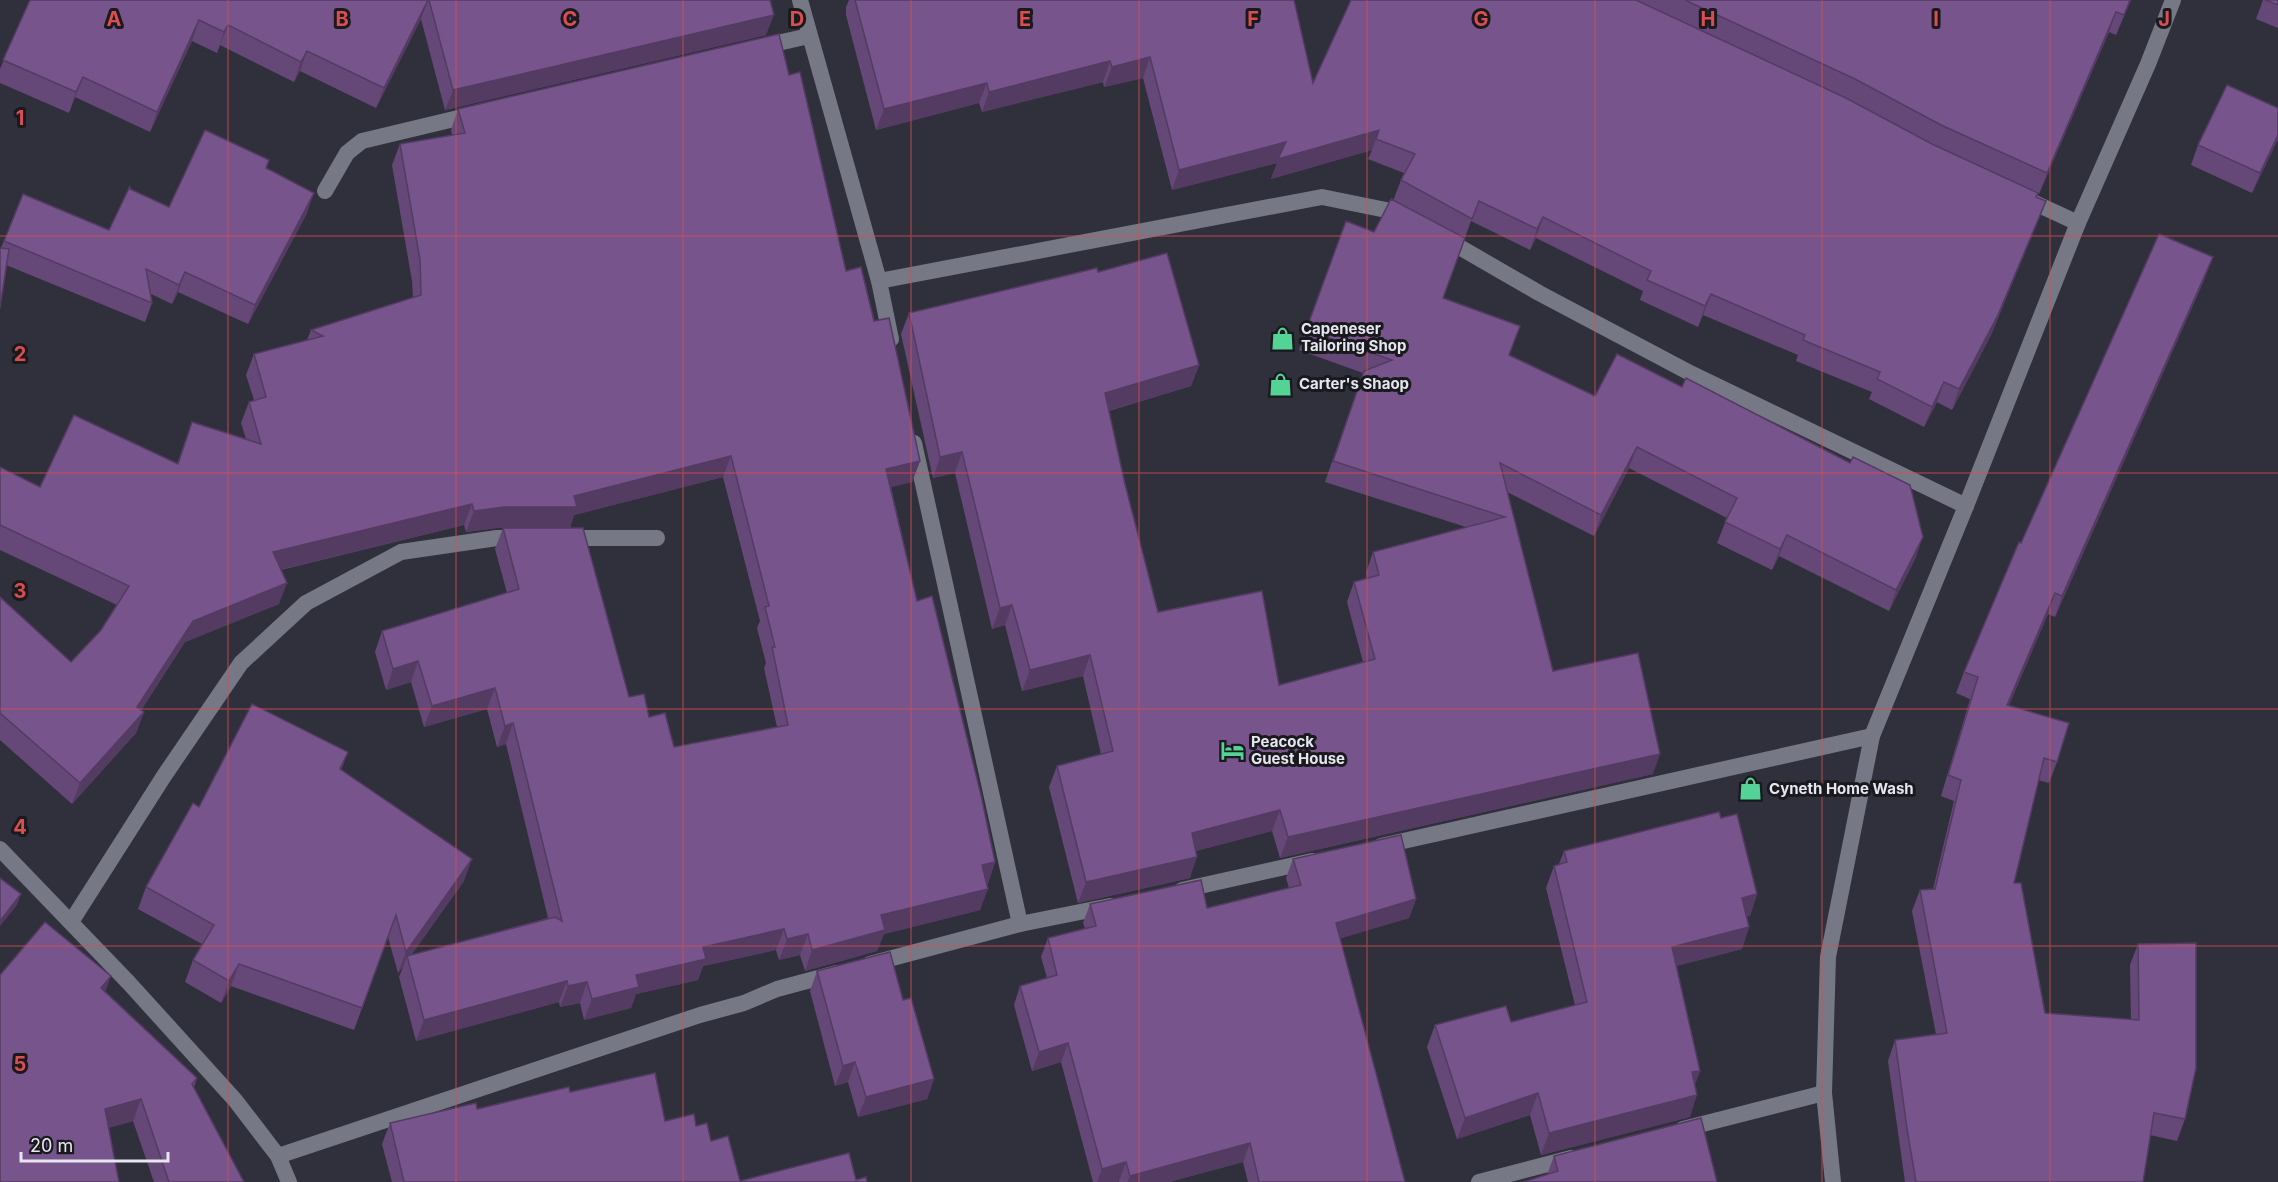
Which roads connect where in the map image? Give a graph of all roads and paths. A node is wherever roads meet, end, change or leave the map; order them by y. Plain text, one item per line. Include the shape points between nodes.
1 (800, 0) edge
2 (2173, 0) edge
3 (809, 36) junction
4 (740, 52) edge
5 (485, 111) edge
6 (325, 191) dead end
7 (2014, 194) edge
8 (2078, 223) junction
9 (879, 281) junction
10 (894, 351) edge
11 (910, 422) edge
12 (1966, 506) junction
13 (657, 538) dead end
14 (1872, 736) junction
15 (0, 849) edge
16 (1364, 850) edge
17 (1329, 857) edge
18 (1168, 894) edge
19 (1121, 904) edge
20 (71, 922) junction
21 (1020, 924) junction
22 (1824, 1093) junction
23 (1663, 1135) edge
24 (1582, 1155) edge
25 (278, 1156) junction
26 (289, 1182) edge
27 (1479, 1182) edge
28 (1833, 1182) edge

1 - 3 street
2 - 8 street
3 - 4 street
3 - 9 street
5 - 6 street via 362,141 347,153
7 - 8 street
8 - 12 street
9 - 10 street
9 - 12 street via 1322,197 1390,211 1692,374
11 - 21 street
12 - 14 street
13 - 20 street via 497,538 401,552 306,603 241,663
14 - 16 street
14 - 22 street via 1828,957
15 - 20 street
17 - 18 street
19 - 21 street
20 - 25 street via 235,1100
21 - 25 street via 777,989
22 - 23 street
22 - 28 street
24 - 27 street
25 - 26 street

